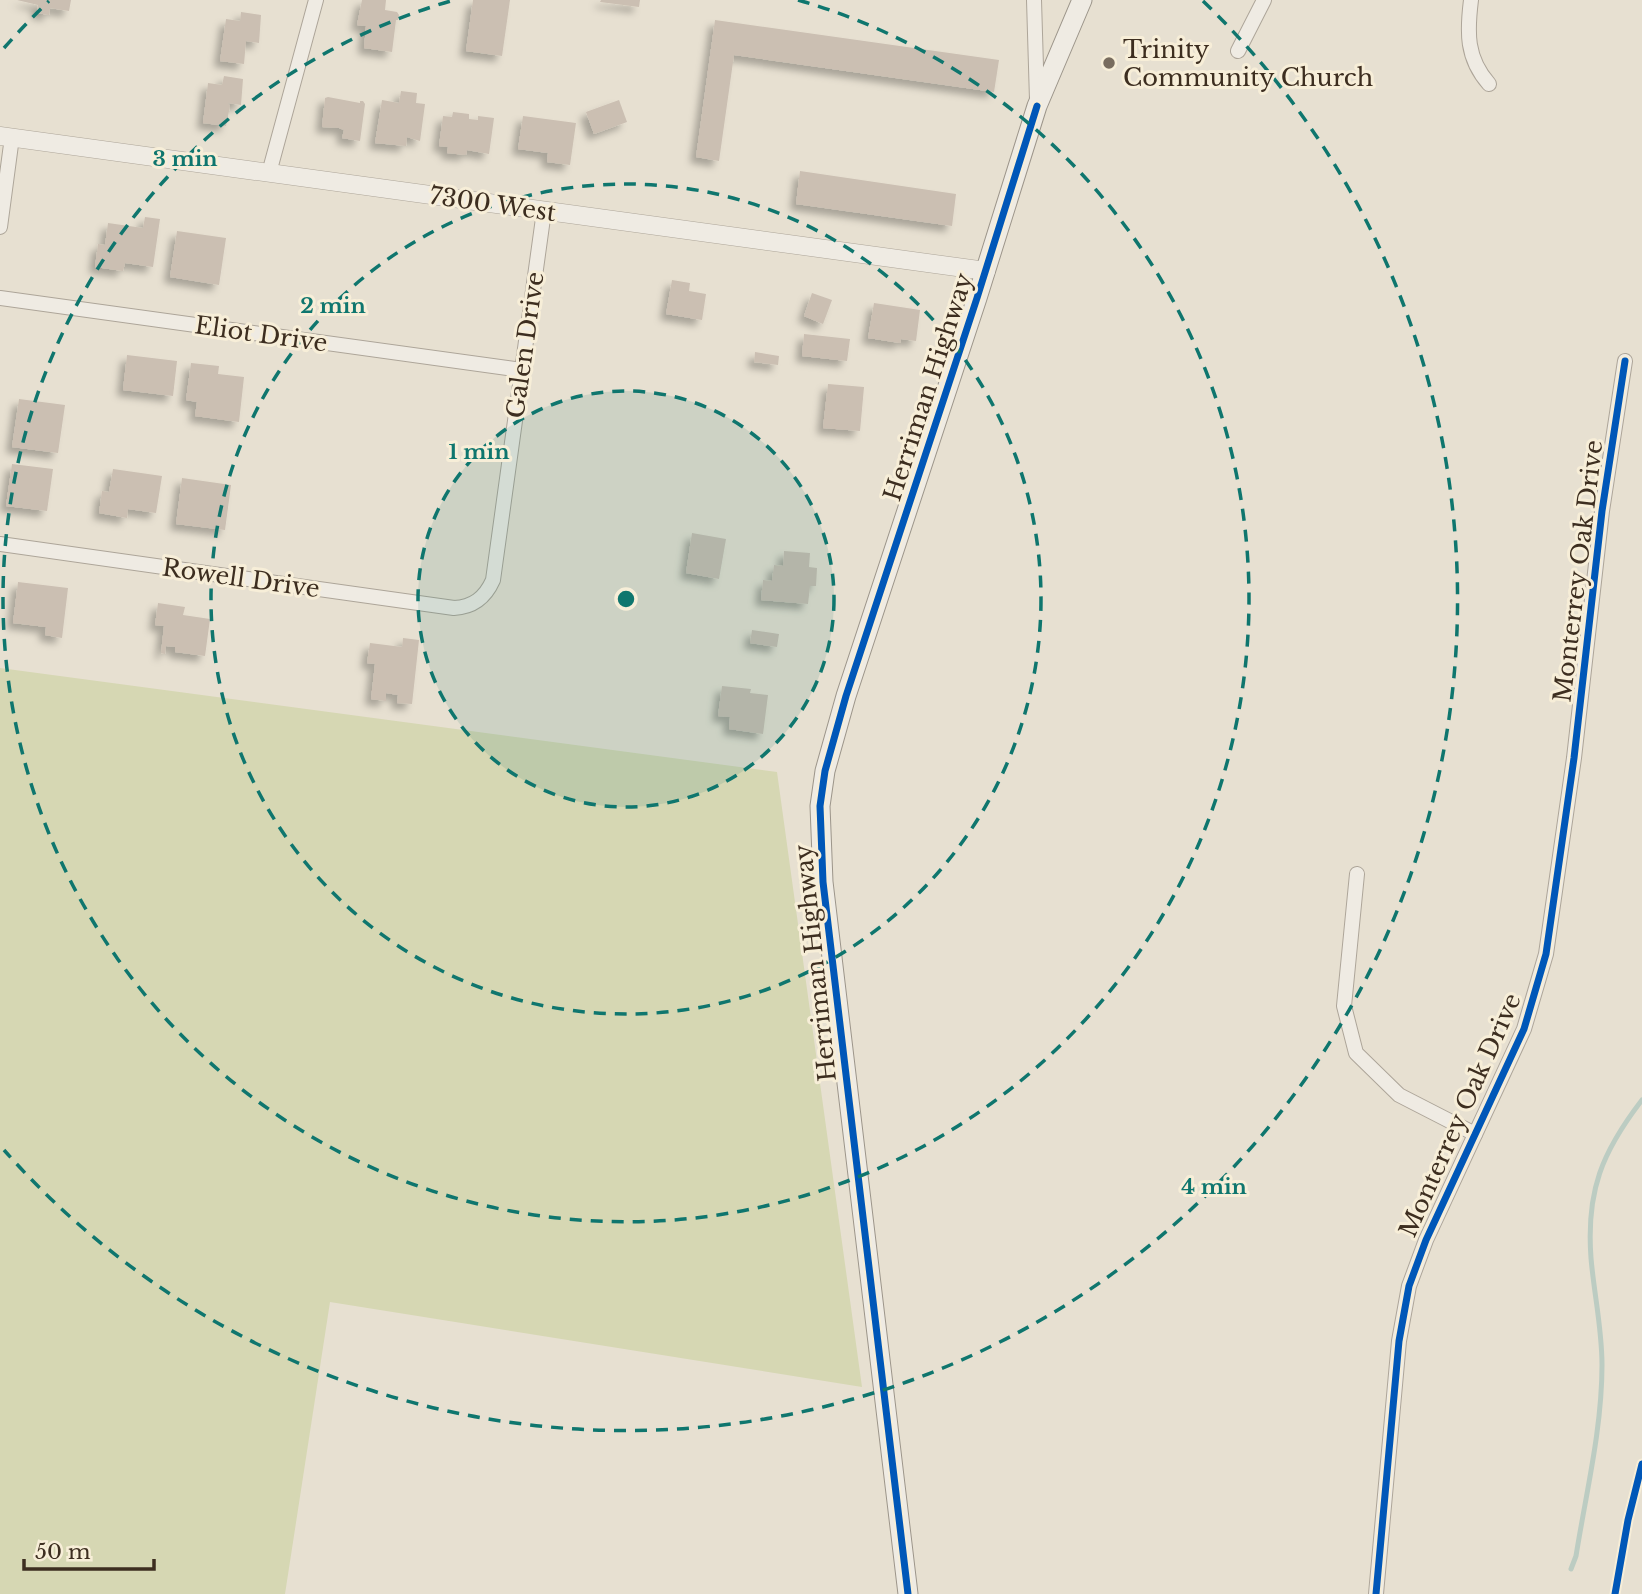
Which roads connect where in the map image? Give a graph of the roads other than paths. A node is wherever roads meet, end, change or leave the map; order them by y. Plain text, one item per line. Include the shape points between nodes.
1 (316, 0) edge
2 (1034, 0) edge
3 (1082, 0) edge
4 (1264, 0) edge
5 (1471, 0) edge
6 (1238, 51) dead end
7 (1489, 84) dead end
8 (1037, 106) junction
9 (6, 136) edge
10 (269, 173) junction
11 (544, 211) junction
12 (0, 227) edge
13 (986, 271) junction
14 (0, 298) edge
15 (1625, 361) dead end
16 (522, 370) junction
17 (0, 544) edge
18 (480, 600) joint
19 (1357, 874) dead end
20 (1475, 1134) junction
21 (908, 1594) edge
22 (1376, 1594) edge

1 - 10 street
2 - 8 street
3 - 8 main road, Herriman Highway
4 - 6 street
5 - 7 street via 1469,48
8 - 13 main road, Herriman Highway
9 - 10 street, 7300 West
9 - 12 street
10 - 11 street, 7300 West
11 - 13 street, 7300 West
11 - 16 street, Galen Drive
13 - 21 main road, Herriman Highway via 846,696 820,806 823,882
14 - 16 street, Eliot Drive
15 - 20 street, Monterrey Oak Drive via 1546,954 1524,1029
16 - 18 street, Galen Drive via 493,580
17 - 18 street, Rowell Drive via 454,608
19 - 20 street via 1344,1006 1356,1053 1399,1095
20 - 22 street, Monterrey Oak Drive via 1409,1286 1399,1341

